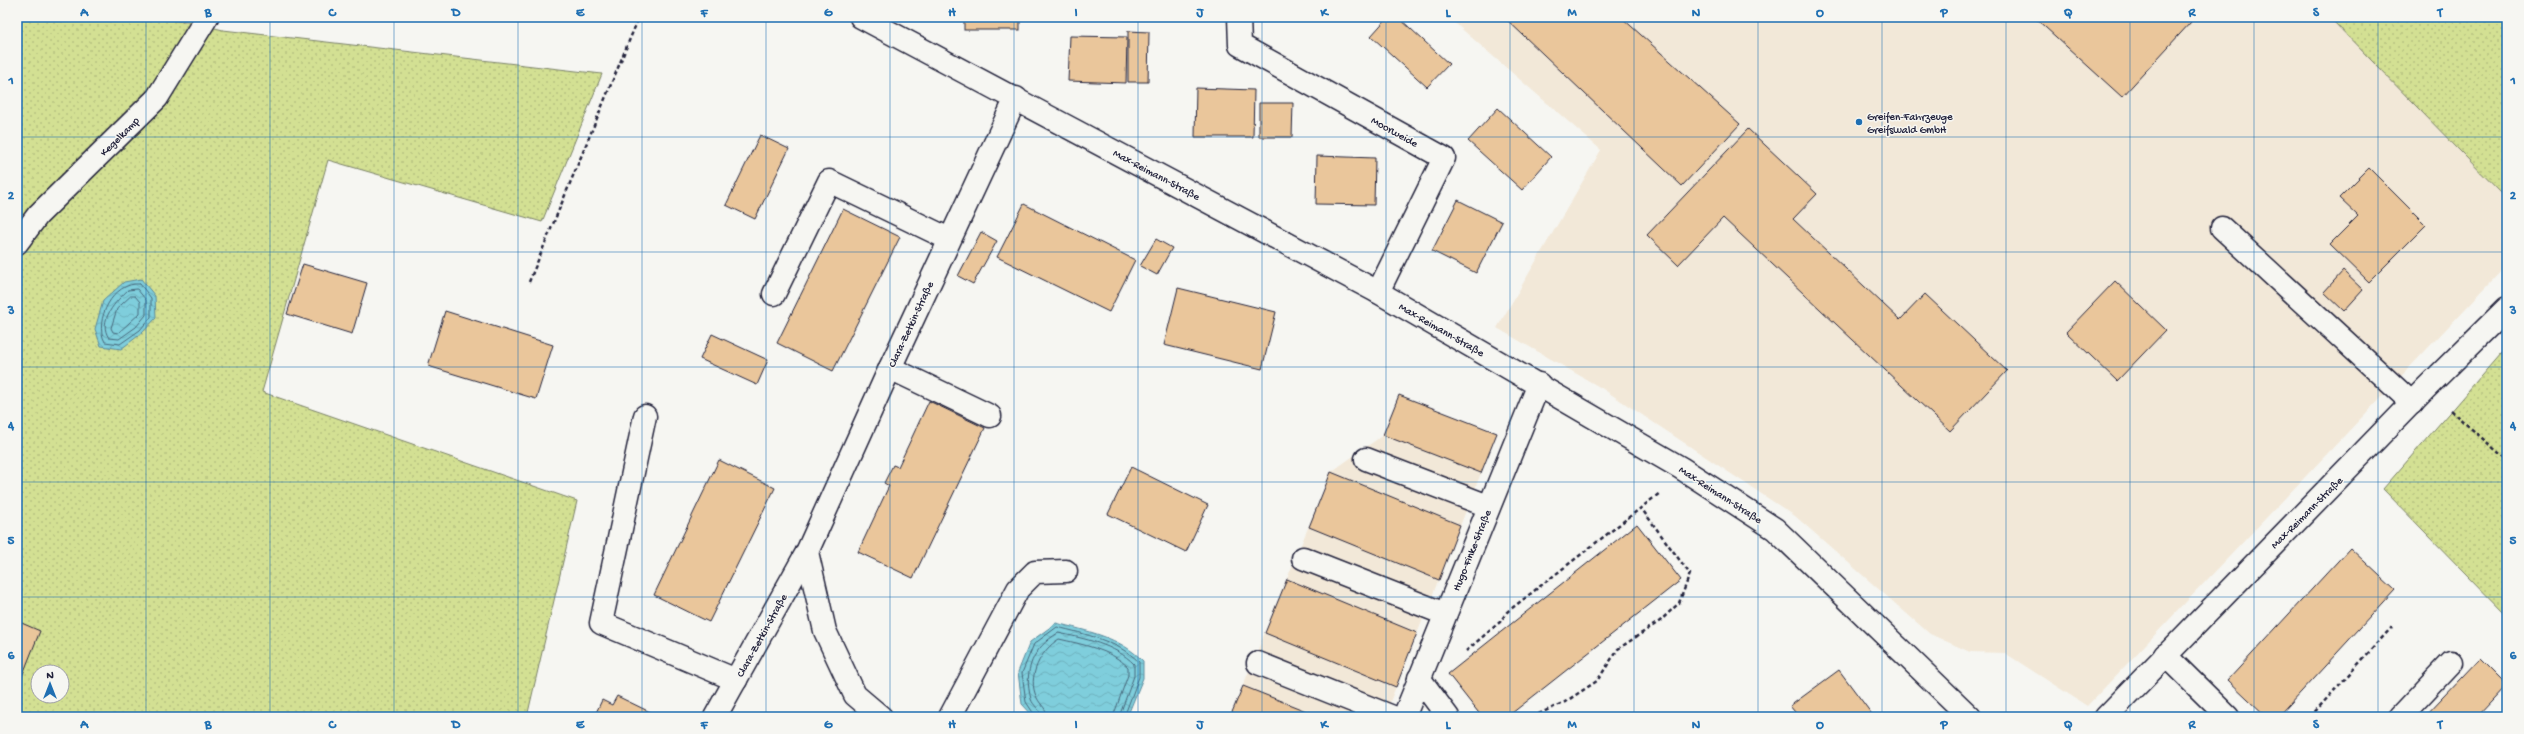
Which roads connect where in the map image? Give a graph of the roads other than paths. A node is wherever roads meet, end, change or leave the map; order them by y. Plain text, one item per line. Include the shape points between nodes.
1 (207, 17) edge
2 (1239, 17) edge
3 (874, 20) edge
4 (1016, 98) junction
5 (2222, 228) dead end
6 (949, 239) junction
7 (17, 243) edge
8 (1378, 292) junction
9 (774, 294) dead end
10 (2507, 308) edge
11 (890, 368) junction
12 (1539, 384) junction
13 (2419, 396) junction
14 (645, 416) dead end
15 (990, 416) dead end
16 (1366, 459) dead end
17 (1488, 506) junction
18 (807, 552) junction
19 (1303, 558) dead end
20 (1066, 570) dead end
21 (1445, 614) junction
22 (2165, 655) junction
23 (1258, 663) dead end
24 (2451, 663) dead end
25 (1419, 678) junction
26 (736, 680) junction
27 (715, 717) edge
28 (881, 717) edge
29 (950, 717) edge
30 (1393, 717) edge
31 (1404, 717) edge
32 (1448, 717) edge
33 (1970, 717) edge
34 (2106, 717) edge
35 (2228, 717) edge
36 (2400, 717) edge

1 - 7 street, Kegelkamp via 157,98 38,215
2 - 8 street, Moorweide via 1240,45 1444,158
3 - 4 street, Max-Reimann-Straße
4 - 6 street, Clara-Zetkin-Straße
4 - 8 street, Max-Reimann-Straße
5 - 13 street
6 - 9 street via 828,181
6 - 11 street, Clara-Zetkin-Straße
8 - 12 street, Max-Reimann-Straße
10 - 13 street, Max-Reimann-Straße
11 - 15 street
11 - 18 street, Clara-Zetkin-Straße
12 - 17 street, Hugo-Finke-Straße
12 - 33 street, Max-Reimann-Straße via 1681,468 1775,529
13 - 22 street, Max-Reimann-Straße
14 - 26 street via 601,623
16 - 17 street
17 - 21 street, Hugo-Finke-Straße
18 - 26 street, Clara-Zetkin-Straße
18 - 28 street via 825,631 855,695
19 - 21 street
20 - 29 street via 1035,572 1018,589
21 - 25 street, Hugo-Finke-Straße
22 - 34 street, Max-Reimann-Straße
22 - 35 street
23 - 30 street
24 - 36 street
25 - 31 street, Hugo-Finke-Straße
25 - 32 street
26 - 27 street, Clara-Zetkin-Straße

